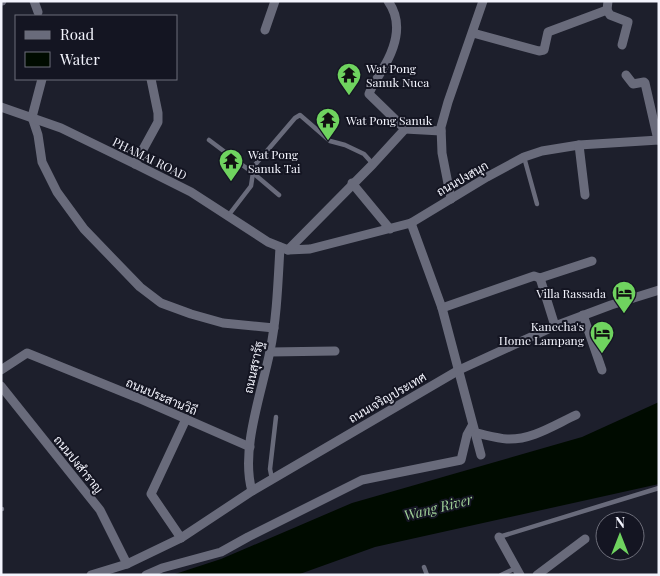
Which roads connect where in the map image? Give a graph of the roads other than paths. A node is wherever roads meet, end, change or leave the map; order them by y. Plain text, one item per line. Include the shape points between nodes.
1 (34, 1) edge
2 (275, 1) edge
3 (388, 1) edge
4 (483, 1) edge
5 (608, 5) edge
6 (38, 12) dead end
7 (265, 30) dead end
8 (473, 32) junction
9 (622, 45) dead end
10 (626, 75) dead end
11 (42, 80) edge
12 (151, 80) edge
13 (1, 107) edge
14 (32, 117) junction
15 (405, 130) junction
16 (441, 131) junction
17 (209, 140) dead end
18 (658, 140) edge
19 (579, 145) junction
20 (524, 157) junction
21 (135, 164) junction
22 (373, 164) junction
23 (253, 173) junction
24 (352, 184) junction
25 (279, 195) dead end
26 (585, 195) dead end
27 (451, 198) junction
28 (537, 204) dead end
29 (228, 216) junction
30 (411, 223) junction
31 (390, 229) junction
32 (284, 248) junction
33 (592, 261) dead end
34 (540, 278) junction
35 (659, 290) edge
36 (442, 308) junction
37 (583, 315) junction
38 (555, 326) junction
39 (274, 328) junction
40 (335, 351) dead end
41 (270, 352) junction
42 (1, 370) edge
43 (459, 370) junction
44 (602, 370) dead end
45 (1, 386) edge
46 (576, 414) dead end
47 (276, 417) dead end
48 (186, 419) junction
49 (474, 430) junction
50 (250, 447) junction
51 (481, 455) dead end
52 (272, 479) junction
53 (659, 488) edge
54 (252, 491) junction
55 (499, 537) joint
56 (181, 538) junction
57 (586, 539) dead end
58 (127, 564) junction
59 (424, 567) dead end
60 (519, 571) edge
61 (91, 575) edge
62 (146, 575) edge
63 (428, 575) edge
64 (501, 575) edge
65 (537, 575) edge

1 - 6 street
2 - 7 street
3 - 15 street via 398,24 394,44 369,94
4 - 8 street
5 - 8 street via 548,32 544,50
5 - 9 street via 610,15 628,22
8 - 16 street
10 - 18 street via 633,84 645,83
11 - 14 street
12 - 21 street via 158,122
13 - 14 street, PHAMAI ROAD
14 - 21 street, PHAMAI ROAD
14 - 39 street via 42,162 57,192 84,229 140,288 161,303 223,324
15 - 16 street
15 - 22 street
16 - 27 street
17 - 23 lane
18 - 19 street, ถนนปงสนุก
19 - 20 street, ถนนปงสนุก
19 - 26 street
20 - 27 street, ถนนปงสนุก
20 - 28 lane
21 - 29 street, PHAMAI ROAD via 191,192
22 - 23 lane via 364,154 330,141 300,115 254,166
22 - 24 street
23 - 25 lane
23 - 29 lane via 251,186
24 - 31 street
24 - 32 street
27 - 30 street, ถนนปงสนุก
29 - 32 street, PHAMAI ROAD via 268,242
30 - 31 street, ถนนปงสนุก
30 - 36 street
31 - 32 street, ถนนปงสนุก via 310,249
32 - 39 street, ถนนสุรารัฐ
33 - 34 street
34 - 36 street via 534,276
34 - 38 street
35 - 37 street, ถนนเจริญประเทศ
36 - 43 street
37 - 38 street, ถนนเจริญประเทศ
37 - 44 street
38 - 43 street, ถนนเจริญประเทศ
39 - 41 street, ถนนสุรารัฐ
40 - 41 street
41 - 50 street, ถนนสุรารัฐ
42 - 48 street, ถนนประสานวิถี via 27,353
43 - 49 street
43 - 52 street, ถนนเจริญประเทศ
45 - 58 street, ถนนปงสำราญ via 100,510
46 - 49 street via 535,435 522,438 508,439
47 - 52 lane via 270,469
48 - 50 street, ถนนประสานวิถี
48 - 56 street via 151,494
49 - 51 street
49 - 62 street via 461,460 362,480 221,552
50 - 54 street, ถนนสุรารัฐ via 248,464
52 - 54 street, ถนนเจริญประเทศ
53 - 55 lane
54 - 56 street, ถนนเจริญประเทศ
55 - 60 street
56 - 58 street, ถนนเจริญประเทศ
57 - 65 street
58 - 61 street, ถนนเจริญประเทศ
59 - 63 lane
60 - 64 lane

